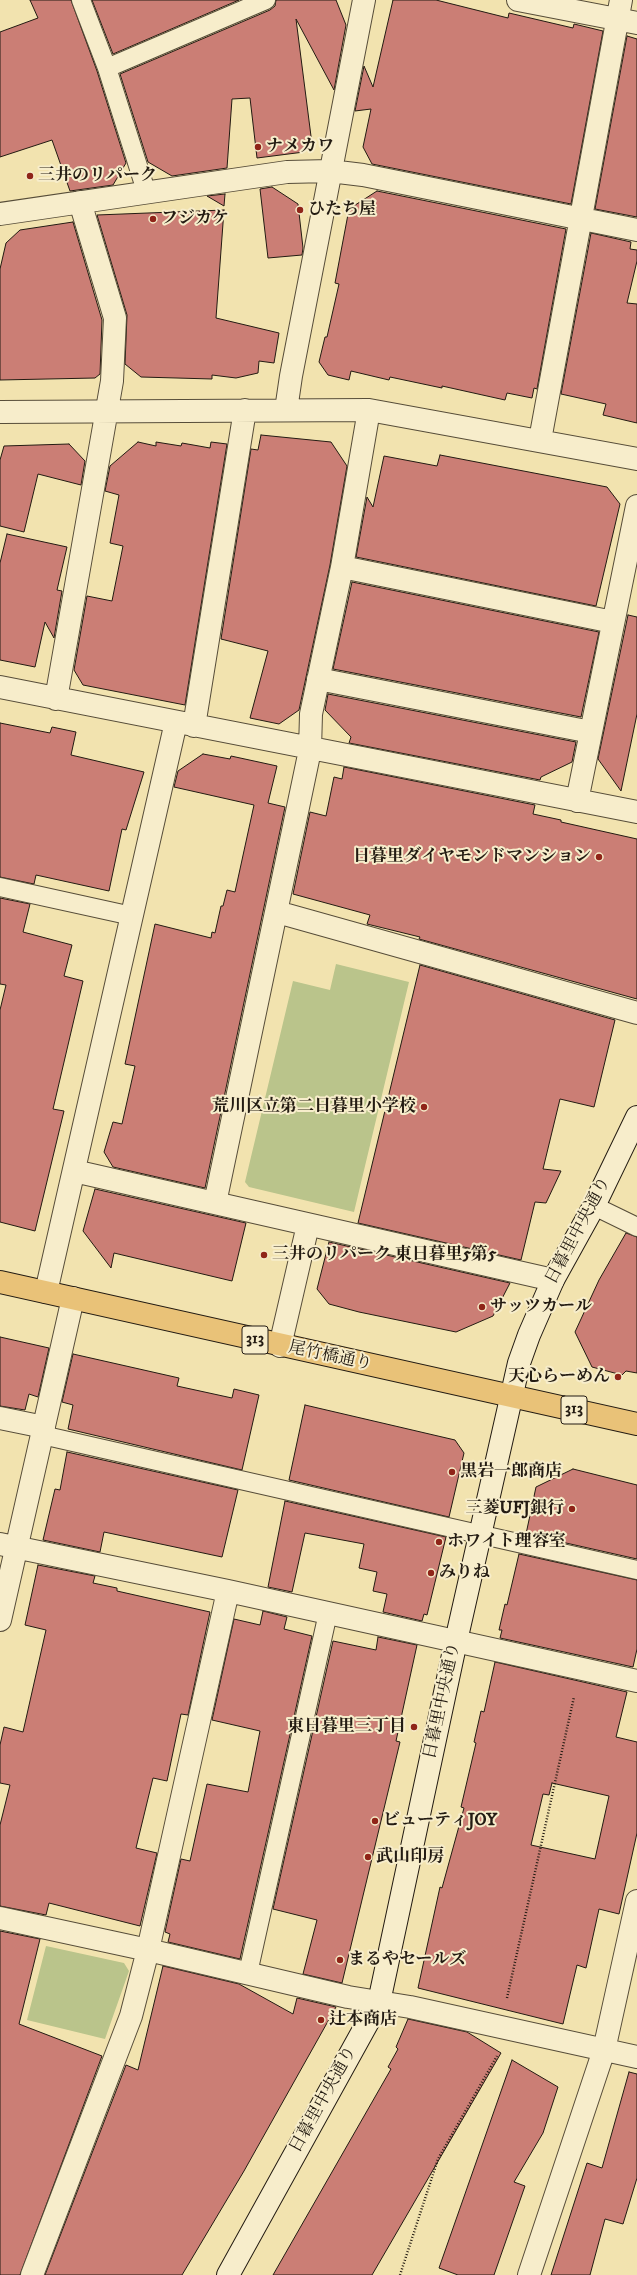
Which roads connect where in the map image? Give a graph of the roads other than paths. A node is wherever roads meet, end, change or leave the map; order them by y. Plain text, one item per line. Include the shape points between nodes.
1 (82, 0) edge
2 (266, 0) edge
3 (364, 0) edge
4 (518, 0) edge
5 (625, 14) edge
6 (107, 68) junction
7 (330, 172) junction
8 (146, 191) junction
9 (80, 202) junction
10 (0, 214) edge
11 (581, 218) junction
12 (637, 230) edge
13 (245, 410) junction
14 (286, 410) junction
15 (369, 410) junction
16 (0, 412) edge
17 (106, 413) junction
18 (540, 440) junction
19 (637, 459) edge
20 (637, 506) edge
21 (342, 567) junction
22 (614, 622) junction
23 (318, 679) junction
24 (0, 687) edge
25 (56, 699) junction
26 (185, 724) junction
27 (591, 732) junction
28 (310, 750) junction
29 (577, 801) junction
30 (637, 812) edge
31 (0, 887) edge
32 (277, 912) junction
33 (132, 916) junction
34 (637, 1013) edge
35 (637, 1117) edge
36 (74, 1171) junction
37 (215, 1203) junction
38 (594, 1206) junction
39 (308, 1225) junction
40 (637, 1227) edge
41 (553, 1280) junction
42 (0, 1282) edge
43 (46, 1292) junction
44 (73, 1298) junction
45 (280, 1346) junction
46 (511, 1396) junction
47 (0, 1418) edge
48 (637, 1424) edge
49 (43, 1431) junction
50 (480, 1535) junction
51 (8, 1546) edge
52 (637, 1570) edge
53 (228, 1590) junction
54 (328, 1613) junction
55 (0, 1620) edge
56 (456, 1641) junction
57 (637, 1681) edge
58 (637, 1901) edge
59 (0, 1918) edge
60 (148, 1950) junction
61 (248, 1973) junction
62 (378, 2002) junction
63 (604, 2050) junction
64 (637, 2057) edge
65 (32, 2275) edge
66 (228, 2275) edge
67 (529, 2275) edge

1 - 6 lane
2 - 6 lane
3 - 7 street
4 - 5 street
5 - 11 street
6 - 8 lane
7 - 8 street via 287,172
7 - 11 street via 363,176
7 - 14 street via 290,376
8 - 9 street
9 - 10 street
9 - 17 street via 115,318 112,381
11 - 12 street
11 - 18 street
13 - 14 street
13 - 17 street
13 - 26 street
14 - 15 street
15 - 18 street
15 - 21 street
16 - 17 street
17 - 25 street
18 - 19 street
20 - 22 street
21 - 22 street
21 - 23 street
22 - 27 street
23 - 27 street
23 - 28 street via 311,714
24 - 25 street
25 - 26 street
26 - 28 street
26 - 33 street
27 - 29 street
28 - 29 street
28 - 32 street
29 - 30 street
31 - 33 lane
32 - 34 street
32 - 37 street
33 - 36 street
35 - 38 street, 日暮里中央通り
36 - 37 street
36 - 43 street
37 - 39 street
38 - 40 lane
38 - 41 street, 日暮里中央通り
39 - 41 street
39 - 45 street
41 - 46 street, 日暮里中央通り via 529,1335
42 - 43 main road, 尾竹橋通り / 313
43 - 44 main road, 尾竹橋通り / 313
44 - 45 main road, 尾竹橋通り / 313
44 - 49 street
45 - 46 main road, 尾竹橋通り / 313
46 - 48 main road, 尾竹橋通り / 313
46 - 50 street, 日暮里中央通り
47 - 49 street
49 - 50 lane
49 - 51 street
50 - 52 lane
50 - 56 street, 日暮里中央通り
51 - 53 street
51 - 55 street
53 - 54 street
53 - 60 street
54 - 56 street
54 - 61 lane
56 - 57 street
56 - 62 street, 日暮里中央通り
58 - 63 street
59 - 60 street
60 - 61 street
60 - 65 street via 131,2016
61 - 62 street
62 - 63 street
62 - 66 street, 日暮里中央通り
63 - 64 street
63 - 67 street

